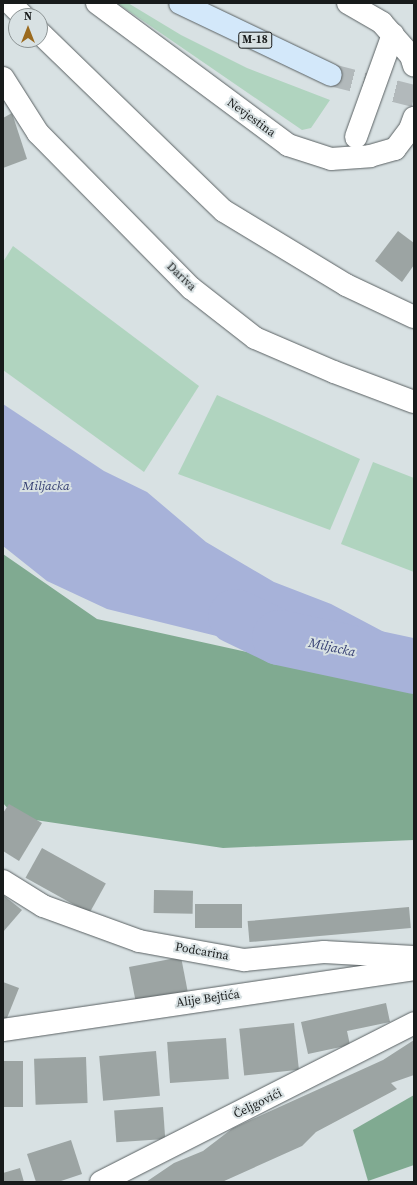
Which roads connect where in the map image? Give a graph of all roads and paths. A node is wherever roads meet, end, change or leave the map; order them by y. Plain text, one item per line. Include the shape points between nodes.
1 (97, 3) edge
2 (180, 3) edge
3 (348, 3) edge
4 (393, 34) junction
5 (48, 41) edge
6 (414, 66) edge
7 (331, 75) tunnel mouth
8 (3, 78) edge
9 (414, 118) edge
10 (356, 137) dead end
11 (414, 317) edge
12 (414, 402) edge
13 (3, 881) edge
14 (414, 957) edge
15 (414, 969) edge
16 (414, 1023) edge
17 (3, 1030) edge
18 (101, 1182) edge

1 - 9 street, Nevjestina via 288,145 331,158 370,156 395,149 410,129
2 - 7 main road, M-18
3 - 4 street via 382,23
4 - 6 street via 410,56
4 - 10 street
5 - 11 street via 224,211 346,285
8 - 12 street, Dariva via 38,133 191,288 255,338 334,372
13 - 14 street, Podcarina via 43,906 147,942 244,960 324,952
15 - 17 street, Alije Bejtića
16 - 18 street, Čeljgovići

